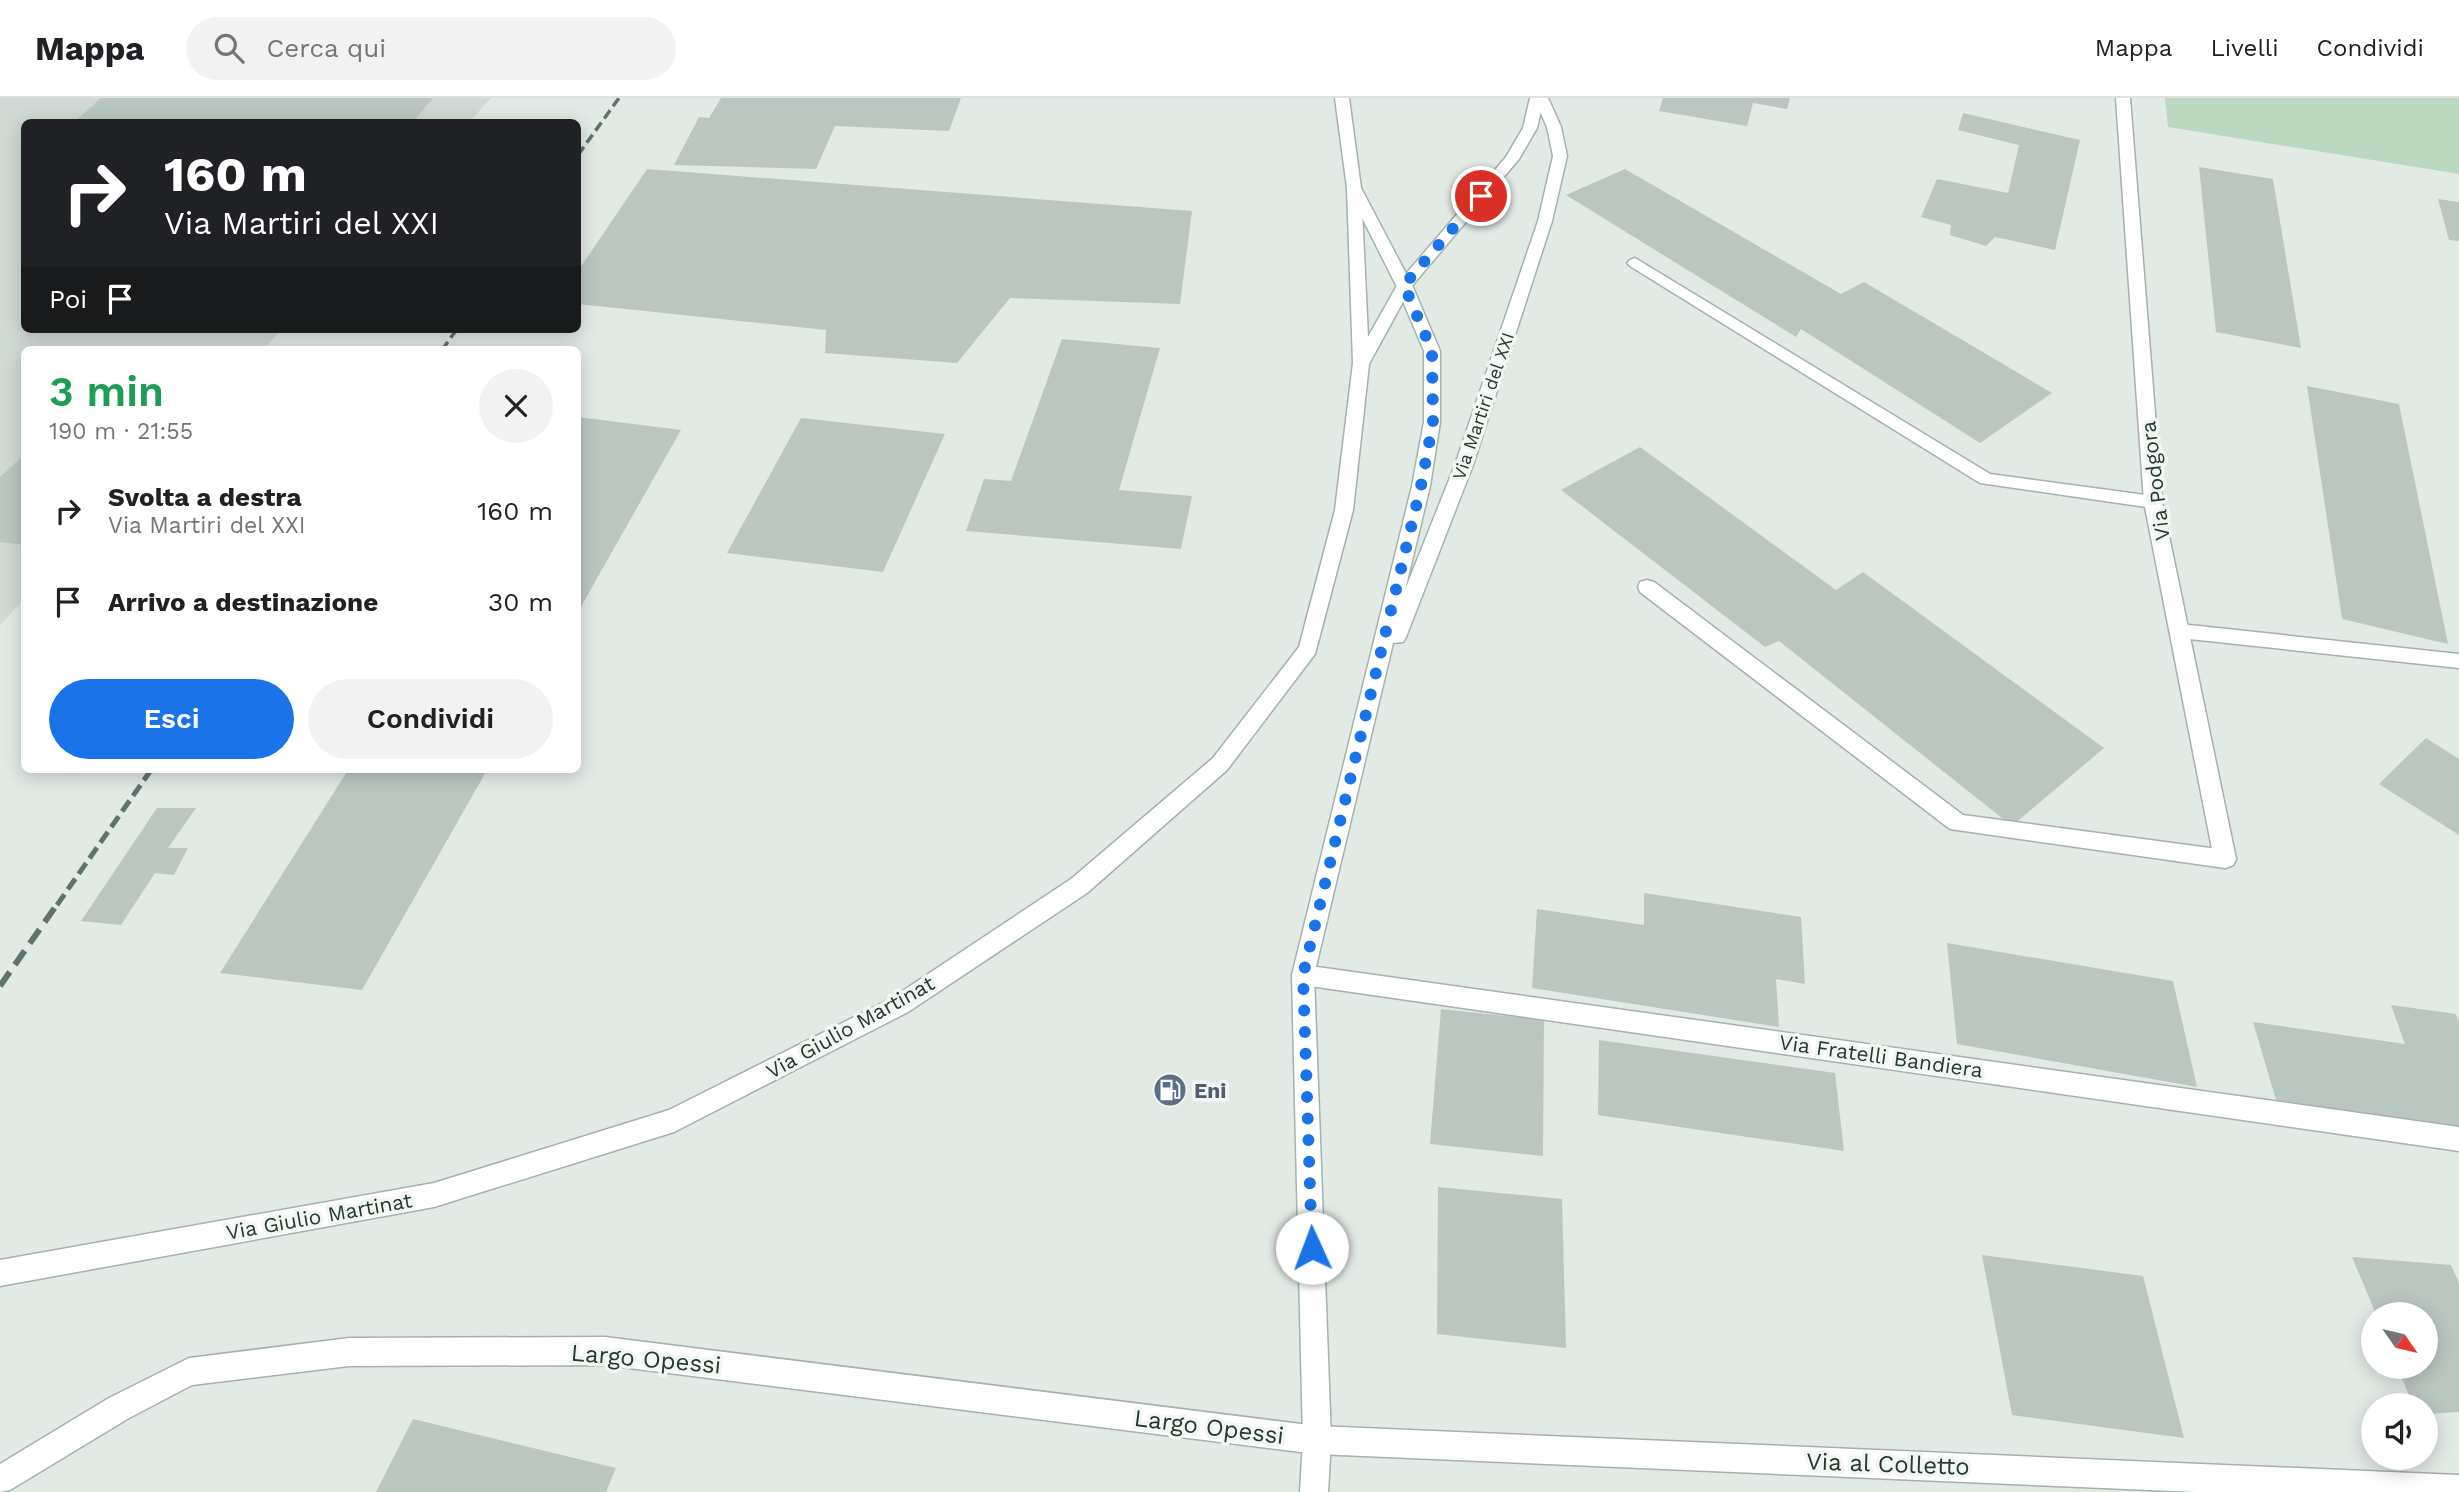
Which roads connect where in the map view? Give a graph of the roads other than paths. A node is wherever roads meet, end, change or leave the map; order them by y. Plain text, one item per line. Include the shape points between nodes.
1 (1342, 98) edge
2 (1539, 98) edge
3 (2123, 98) edge
4 (1354, 188) junction
5 (1635, 262) dead end
6 (1404, 285) junction
7 (1361, 363) junction
8 (2153, 502) junction
9 (1647, 587) dead end
10 (2180, 631) junction
11 (2459, 662) edge
12 (1368, 708) junction
13 (1303, 975) junction
14 (2459, 1139) edge
15 (0, 1273) edge
16 (1317, 1440) junction
17 (0, 1480) edge
18 (2459, 1489) edge
19 (1314, 1492) edge

1 - 4 street, Via Martiri del XXI
2 - 6 street, Via Martiri del XXI via 1530,128 1512,159
2 - 12 street, Via Martiri del XXI via 1554,127 1560,156 1545,221 1464,465
3 - 8 street, Via Podgora
4 - 6 street, Via Martiri del XXI
4 - 7 street, Via Martiri del XXI
5 - 8 street via 1986,479
6 - 7 street, Via Martiri del XXI
6 - 12 street, Via Martiri del XXI via 1432,351 1433,422
7 - 15 street, Via Giulio Martinat via 1344,510 1308,649 1220,764 1068,894 900,1004 674,1120 434,1195
8 - 10 street, Via Podgora
9 - 10 street, Via Podgora via 1958,822 2225,859
10 - 11 street
12 - 13 street, Via Martiri del XXI
13 - 14 street, Via Fratelli Bandiera
13 - 16 street, Via Martiri del XXI
16 - 17 street, Largo Opessi via 605,1350 349,1352 189,1372
16 - 18 street, Via al Colletto
16 - 19 street, Via Martiri del XXI

